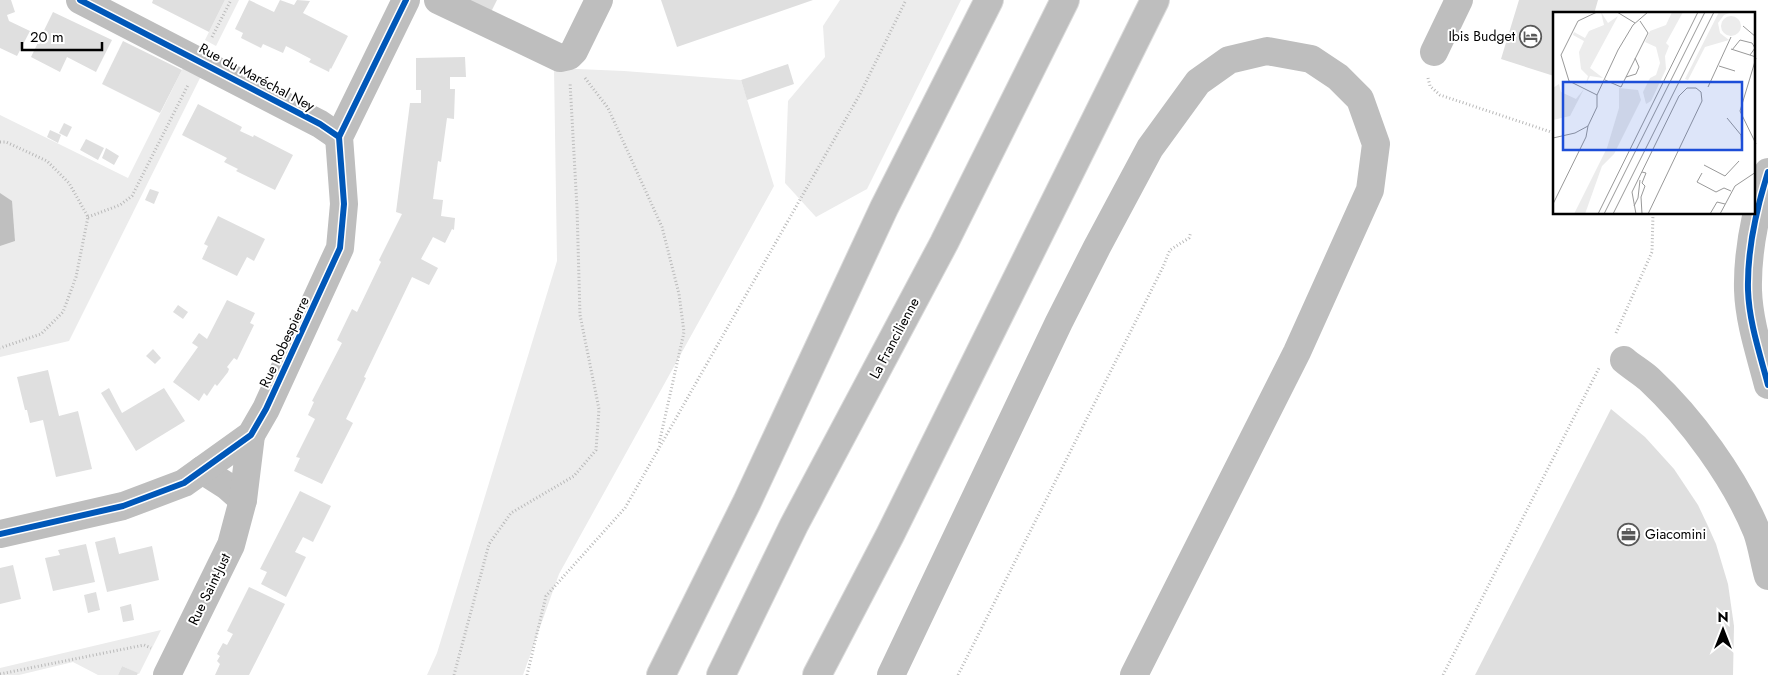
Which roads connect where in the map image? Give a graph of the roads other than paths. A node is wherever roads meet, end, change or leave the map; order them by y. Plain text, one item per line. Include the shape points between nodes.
1 (80, 0) edge
2 (406, 0) edge
3 (438, 0) edge
4 (599, 0) edge
5 (989, 0) edge
6 (1065, 0) edge
7 (1155, 0) edge
8 (1459, 0) edge
9 (1434, 52) road end
10 (340, 137) junction
11 (1768, 172) edge
12 (1614, 360) road end
13 (1768, 385) edge
14 (251, 435) junction
15 (202, 470) junction
16 (243, 500) junction
17 (0, 534) edge
18 (1768, 576) edge
19 (171, 667) edge
20 (661, 675) edge
21 (720, 675) edge
22 (818, 675) edge
23 (891, 675) edge
24 (1134, 675) edge

1 - 10 main road, Rue du Maréchal Ney
2 - 10 main road, Rue Robespierre
3 - 4 main road via 560,58 574,51
5 - 20 main road via 884,208 747,502
6 - 21 main road, La Francilienne via 944,243 794,525
7 - 22 main road
8 - 9 main road
10 - 14 main road, Rue Robespierre via 344,204 340,248
11 - 13 main road via 1750,242 1748,291
12 - 18 main road via 1648,378 1710,450 1735,488 1757,532
14 - 15 main road, Rue Robespierre
14 - 16 main road, Rue Saint-Just
15 - 16 main road
15 - 17 main road, Rue Robespierre via 184,483 123,506
16 - 19 main road, Rue Saint-Just via 231,545
23 - 24 main road via 1059,322 1150,148 1198,82 1229,60 1267,51 1311,59 1338,77 1360,99 1376,144 1370,190 1297,352

